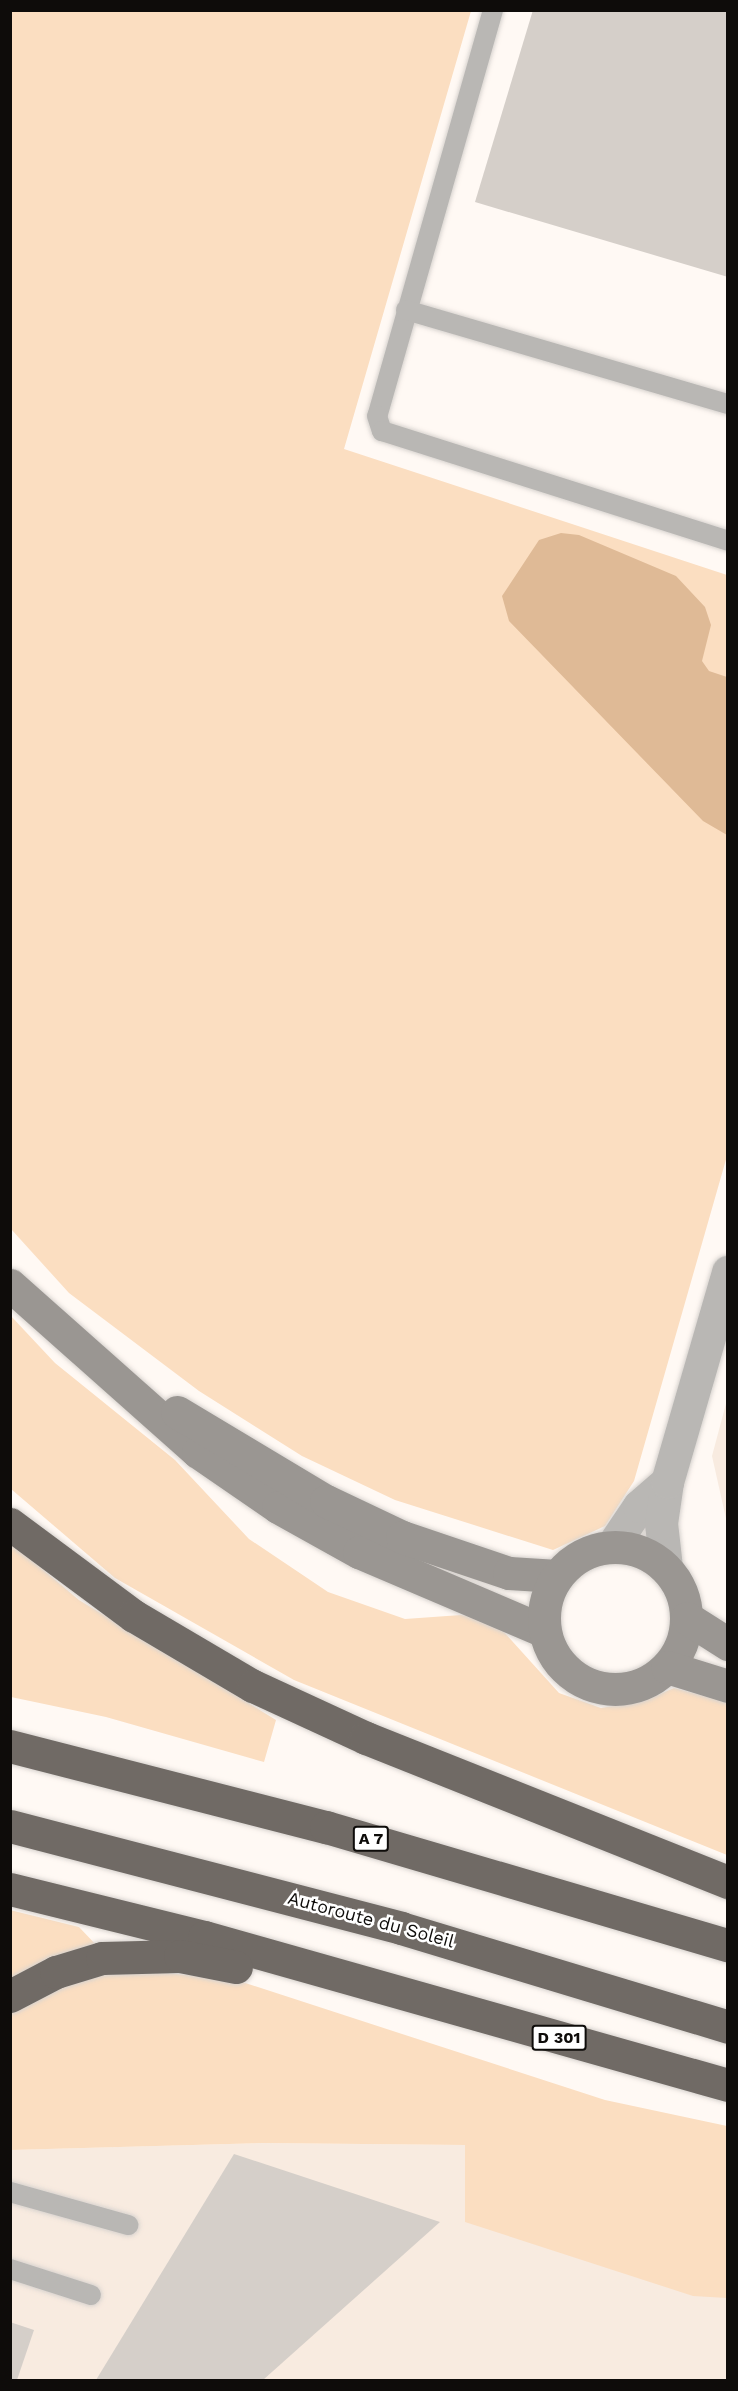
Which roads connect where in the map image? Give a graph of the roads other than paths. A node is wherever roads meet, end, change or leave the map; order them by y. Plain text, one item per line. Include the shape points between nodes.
1 (493, 10) edge
2 (406, 310) junction
3 (728, 405) edge
4 (728, 541) edge
5 (728, 1272) edge
6 (10, 1285) edge
7 (87, 1356) junction
8 (667, 1482) junction
9 (10, 1524) edge
10 (612, 1546) junction
11 (666, 1567) junction
12 (557, 1576) junction
13 (687, 1618) junction
14 (544, 1631) junction
15 (728, 1644) edge
16 (667, 1667) junction
17 (728, 1686) edge
18 (10, 1746) edge
19 (10, 1826) edge
20 (728, 1882) edge
21 (10, 1888) edge
22 (728, 1946) edge
23 (390, 1990) junction
24 (10, 1996) edge
25 (728, 2027) edge
26 (728, 2085) edge
27 (10, 2192) edge
28 (128, 2225) dead end
29 (10, 2269) edge
30 (91, 2295) dead end

1 - 2 lane
2 - 3 lane
2 - 4 lane via 377,416 382,431
5 - 8 street
6 - 7 main road
7 - 12 main road via 326,1502 402,1537 509,1573
7 - 14 main road via 198,1452 278,1507 359,1552
8 - 10 street via 639,1506
8 - 11 street via 661,1523
9 - 20 highway via 134,1616 253,1686 366,1738
10 - 11 main road via 643,1552
10 - 12 main road via 581,1554
11 - 13 main road via 682,1591
12 - 14 main road via 545,1602
13 - 15 main road
13 - 16 main road via 682,1645
14 - 16 main road via 556,1660 580,1681 610,1690 642,1686
16 - 17 main road
18 - 22 highway, A 7 via 326,1827
19 - 25 highway, Autoroute du Soleil via 401,1928
21 - 23 highway
23 - 24 highway via 345,1995 214,1962 154,1954 102,1958 56,1972
23 - 26 highway, D 301
27 - 28 lane
29 - 30 lane

